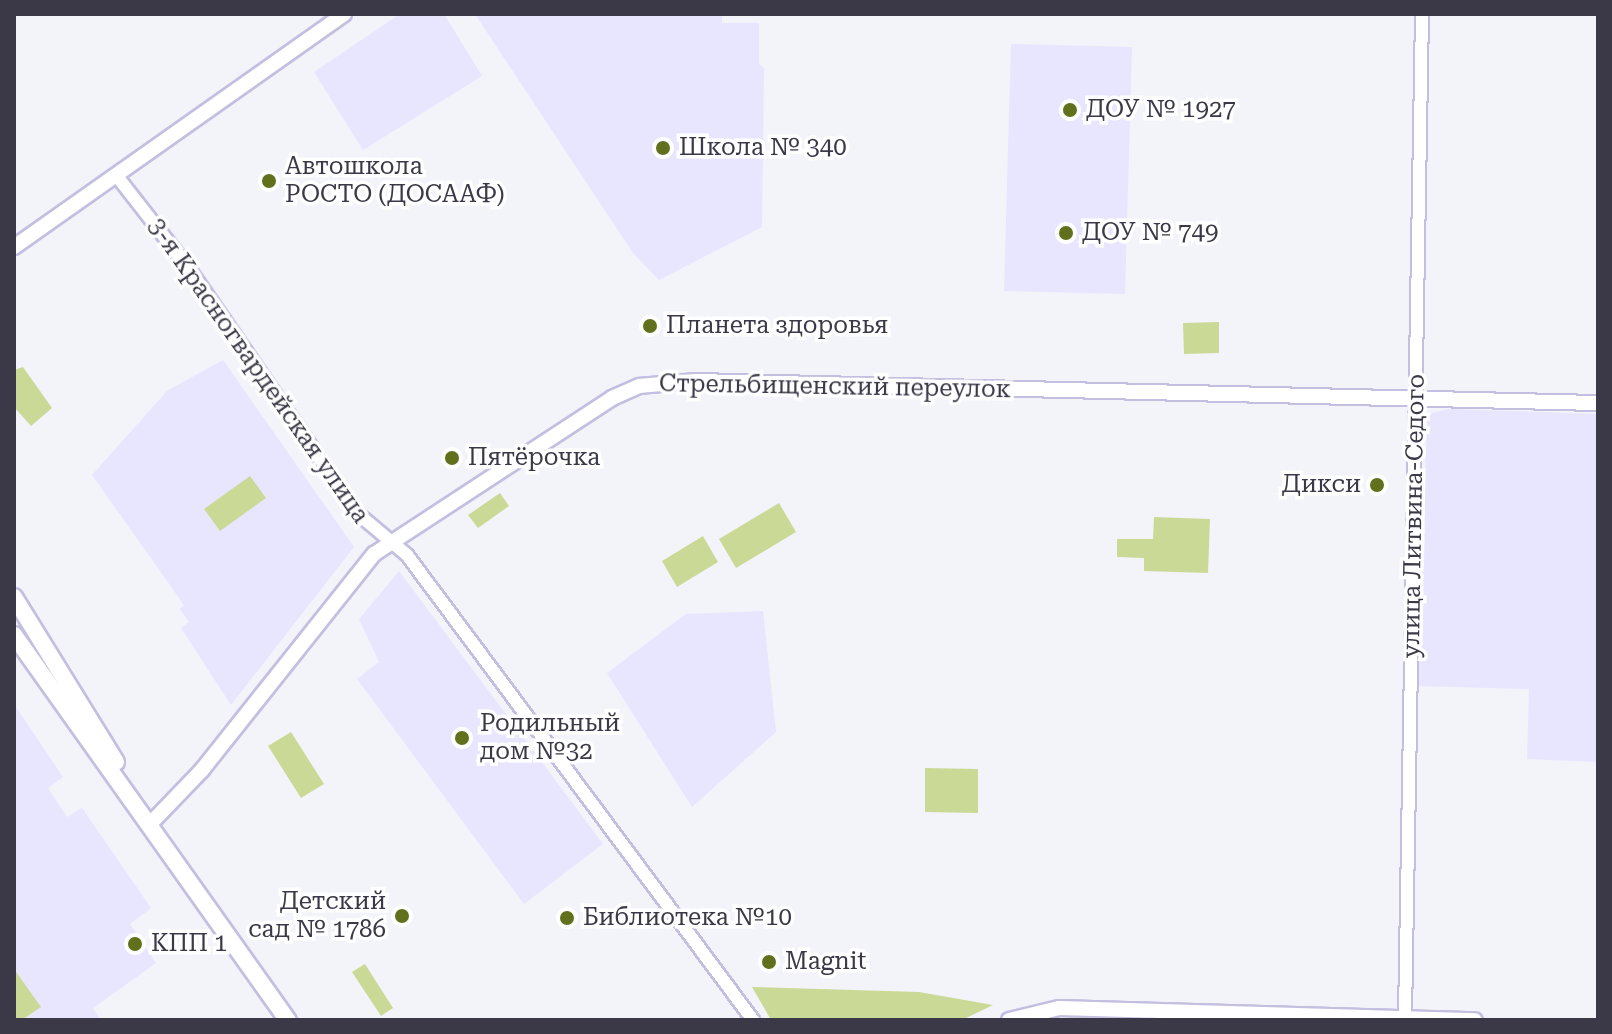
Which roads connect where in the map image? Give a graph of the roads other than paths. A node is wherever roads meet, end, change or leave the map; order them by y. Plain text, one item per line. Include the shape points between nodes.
1 (344, 14) edge
2 (1422, 14) edge
3 (116, 175) junction
4 (14, 247) edge
5 (1418, 399) junction
6 (1598, 403) edge
7 (391, 542) junction
8 (14, 597) edge
9 (14, 635) edge
10 (151, 823) junction
11 (1405, 1017) junction
12 (288, 1020) edge
13 (753, 1020) edge
14 (1009, 1020) edge
15 (1475, 1020) edge

1 - 3 street
2 - 5 street, улица Литвина-Седого
3 - 4 street
3 - 7 street, 3-я Красногвардейская улица via 188,267 357,513
5 - 6 street, Стрельбищенский переулок
5 - 7 street, Стрельбищенский переулок via 655,383 612,398
5 - 11 street, улица Литвина-Седого
7 - 10 street, Стрельбищенский переулок via 368,560 202,770
7 - 13 street, 3-я Красногвардейская улица via 407,555
8 - 10 main road
9 - 10 main road
10 - 12 main road
11 - 14 street via 1059,1008
11 - 15 street

